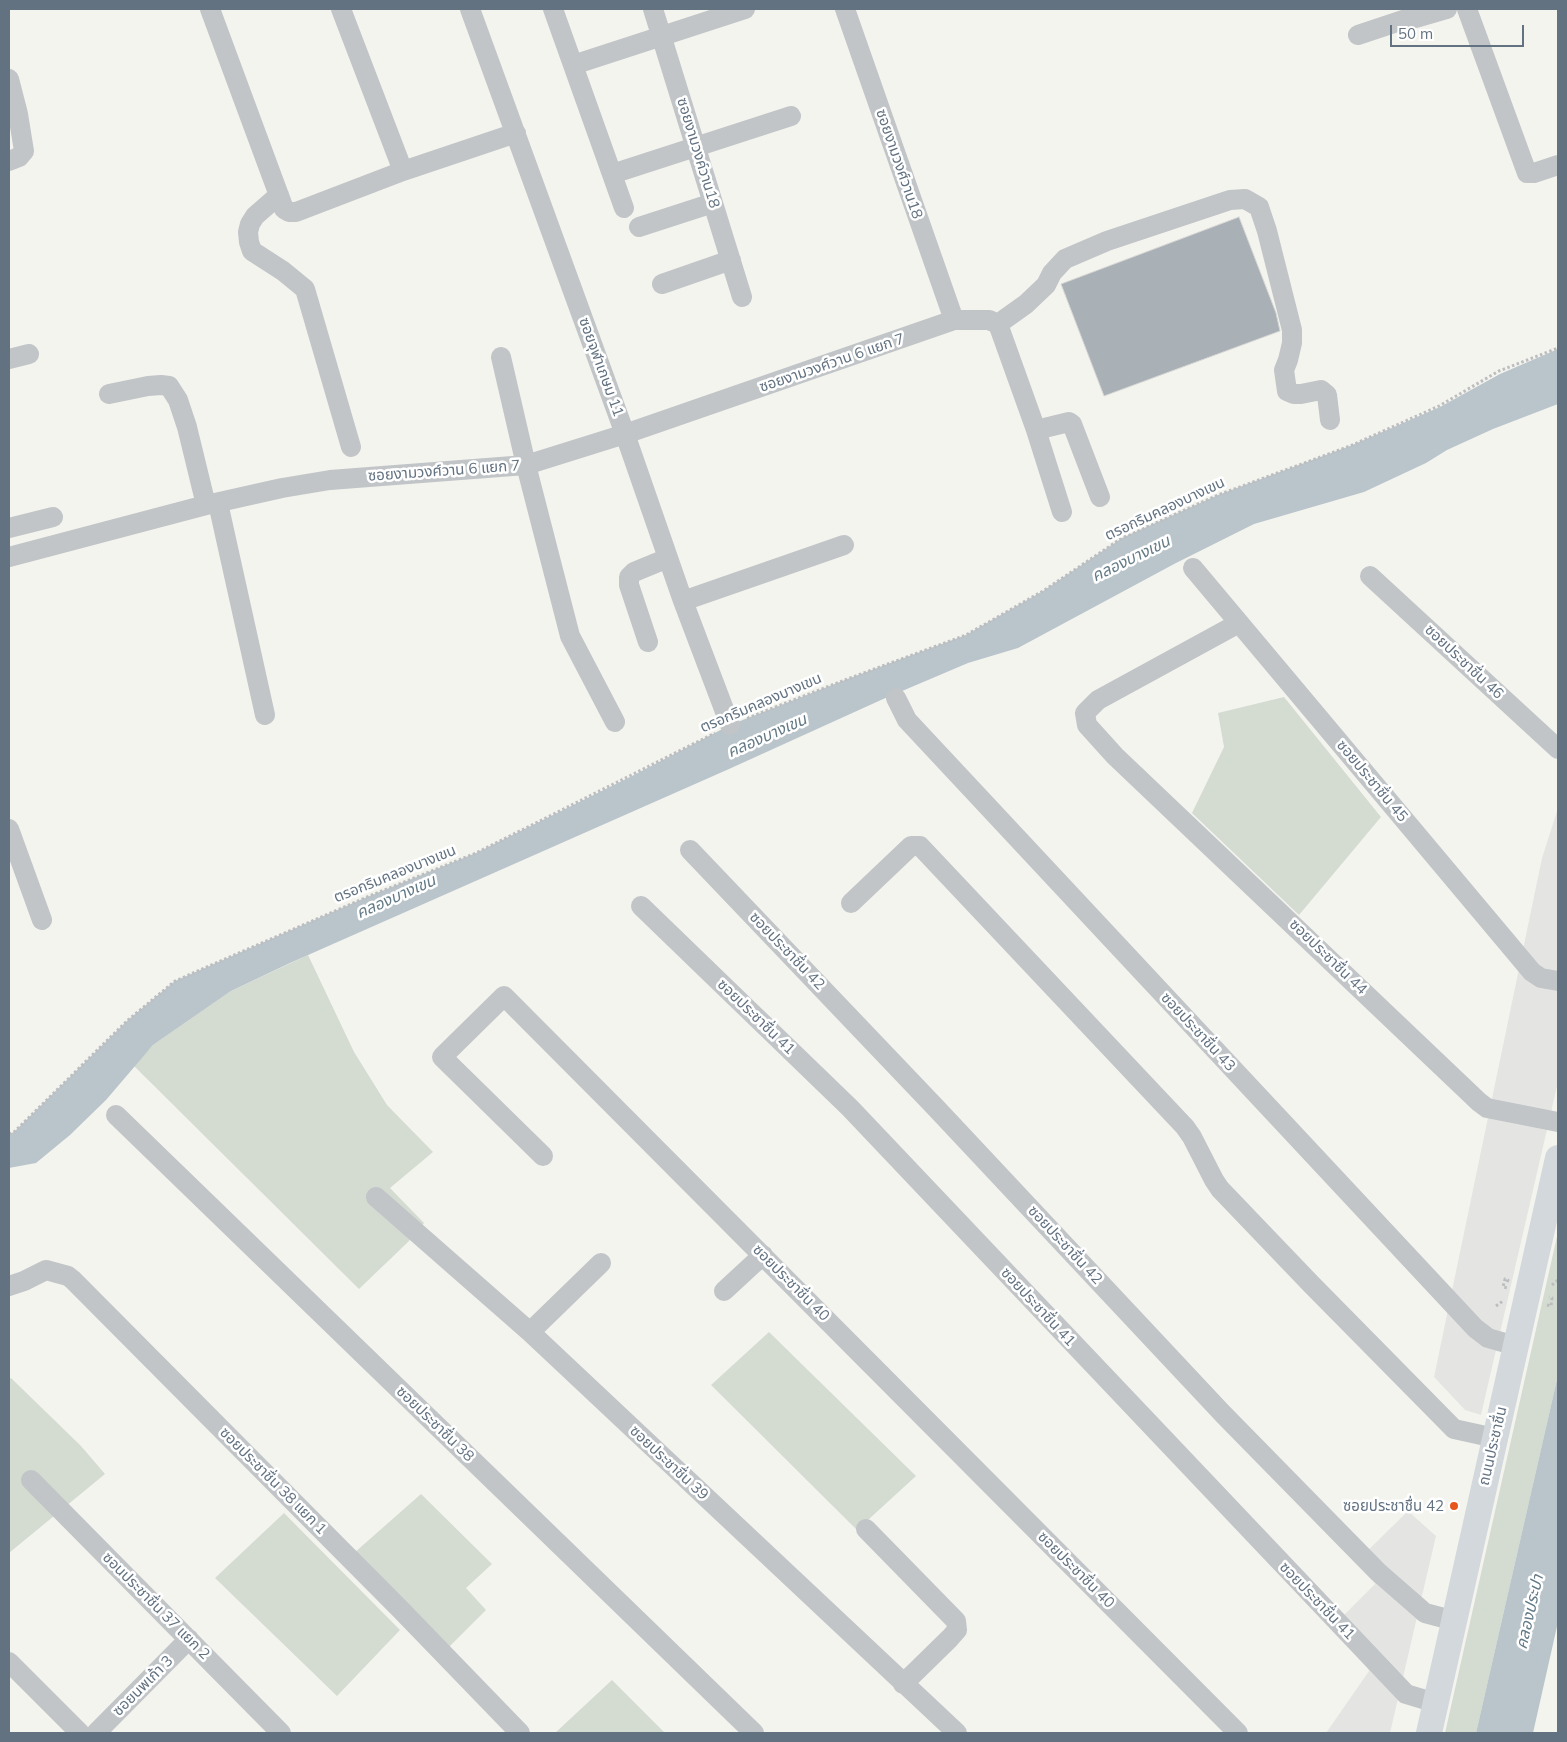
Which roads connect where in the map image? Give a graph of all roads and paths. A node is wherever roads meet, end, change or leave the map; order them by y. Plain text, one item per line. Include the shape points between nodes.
1 (210, 9) edge
2 (341, 9) edge
3 (470, 9) edge
4 (553, 9) edge
5 (653, 9) edge
6 (745, 9) edge
7 (845, 9) edge
8 (1447, 9) edge
9 (1467, 9) edge
10 (1407, 13) edge
11 (1358, 35) dead end
12 (662, 36) junction
13 (573, 65) junction
14 (9, 79) edge
15 (791, 116) dead end
16 (516, 133) junction
17 (696, 148) junction
18 (9, 161) edge
19 (1558, 165) edge
20 (403, 171) junction
21 (612, 174) junction
22 (279, 195) junction
23 (713, 203) junction
24 (624, 208) dead end
25 (639, 227) dead end
26 (731, 260) junction
27 (662, 284) dead end
28 (742, 297) dead end
29 (954, 320) junction
30 (998, 324) junction
31 (1558, 348) edge
32 (30, 354) dead end
33 (501, 356) dead end
34 (9, 359) edge
35 (109, 394) dead end
36 (1330, 420) dead end
37 (1036, 430) junction
38 (625, 434) junction
39 (351, 447) dead end
40 (526, 465) junction
41 (1100, 497) dead end
42 (212, 504) junction
43 (1062, 512) dead end
44 (53, 517) dead end
45 (9, 528) edge
46 (844, 546) dead end
47 (9, 557) edge
48 (668, 558) junction
49 (1194, 568) dead end
50 (1370, 576) dead end
51 (683, 601) junction
52 (1239, 623) junction
53 (648, 642) dead end
54 (896, 698) dead end
55 (265, 716) dead end
56 (615, 722) dead end
57 (730, 725) junction
58 (1558, 749) edge
59 (9, 829) edge
60 (690, 850) dead end
61 (851, 903) dead end
62 (641, 906) dead end
63 (42, 920) dead end
64 (1558, 981) edge
65 (116, 1115) dead end
66 (1558, 1122) edge
67 (9, 1134) edge
68 (543, 1156) dead end
69 (1558, 1158) edge
70 (376, 1198) dead end
71 (763, 1255) junction
72 (601, 1263) dead end
73 (9, 1286) edge
74 (724, 1291) dead end
75 (530, 1332) junction
76 (1516, 1346) junction
77 (1495, 1438) junction
78 (31, 1480) dead end
79 (866, 1529) dead end
80 (1455, 1621) junction
81 (189, 1639) junction
82 (9, 1662) edge
83 (902, 1684) junction
84 (1436, 1703) junction
85 (80, 1733) edge
86 (96, 1733) edge
87 (281, 1733) edge
88 (520, 1733) edge
89 (754, 1733) edge
90 (957, 1733) edge
91 (1238, 1733) edge
92 (1429, 1733) edge

1 - 22 street
2 - 20 street
3 - 16 street, ซอยจุฬาเกษม 11
4 - 13 street
5 - 12 street, ซอยงามวงค์วาน18
6 - 12 street
7 - 29 street, ซอยงามวงศ์วาน18
8 - 10 street via 1416,18
9 - 19 street via 1527,173
10 - 11 street
12 - 13 street
12 - 17 street, ซอยงามวงค์วาน18
13 - 21 street
14 - 18 street via 24,151
15 - 17 street
16 - 20 street
16 - 38 street, ซอยจุฬาเกษม 11
17 - 21 street
17 - 23 street, ซอยงามวงค์วาน18
20 - 22 street via 296,212 284,209
21 - 24 street
22 - 39 street via 255,216 248,232 249,242 252,251 305,289
23 - 25 street
23 - 26 street, ซอยงามวงค์วาน18
26 - 27 street
26 - 28 street, ซอยงามวงค์วาน18
29 - 30 street, ซอยงามวงศ์วาน 6 แยก 7 via 990,320
29 - 38 street, ซอยงามวงศ์วาน 6 แยก 7
30 - 36 street via 1046,285 1065,259 1107,241 1230,200 1245,199 1259,207 1292,330 1284,370 1287,392 1301,394 1321,390 1327,395
30 - 37 street
31 - 57 path, ตรอกริมคลองบางเขน via 1499,371 1439,406 1350,446 1218,495 1122,538 1043,591 966,635
32 - 34 street
33 - 40 street
35 - 42 street via 148,386 169,386 178,400
37 - 41 street via 1072,424
37 - 43 street
38 - 40 street, ซอยงามวงศ์วาน 6 แยก 7
38 - 48 street, ซอยจุฬาเกษม 11
40 - 42 street, ซอยงามวงศ์วาน 6 แยก 7 via 330,480
40 - 56 street via 570,636
42 - 47 street, ซอยงามวงศ์วาน 6 แยก 7
42 - 55 street
44 - 45 street
46 - 51 street
48 - 51 street, ซอยจุฬาเกษม 11
48 - 53 street via 629,577
49 - 52 street, ซอยประชาชื่น 45
50 - 58 street, ซอยประชาชื่น 46
51 - 57 street, ซอยจุฬาเกษม 11
52 - 64 street, ซอยประชาชื่น 45 via 1532,972 1541,978
52 - 66 street, ซอยประชาชื่น 44 via 1098,700 1085,713 1087,725 1115,756 1479,1102 1487,1108
54 - 76 street, ซอยประชาชื่น 43 via 906,720 1474,1328 1488,1338
57 - 67 path, ตรอกริมคลองบางเขน via 476,853 175,981 128,1020
59 - 63 street
60 - 80 street, ซอยประชาชื่น 42 via 1223,1414 1378,1572 1424,1613
61 - 77 street via 911,846 920,846 1182,1124 1220,1189 1311,1284 1454,1429
62 - 84 street, ซอยประชาชื่น 41 via 850,1108 1406,1694
65 - 89 street, ซอยประชาชื่น 38
68 - 71 street, ซอยประชาชื่น 40 via 442,1057 504,996
69 - 76 main road, ถนนประชาชื่น
70 - 75 street, ซอยประชาชื่น 39
71 - 74 street
71 - 91 street, ซอยประชาชื่น 40
72 - 75 street
73 - 88 street, ซอยประชาชื่น 38 แยก 1 via 46,1270 73,1280
75 - 83 street, ซอยประชาชื่น 39
76 - 77 main road, ถนนประชาชื่น
77 - 80 main road, ถนนประชาชื่น
78 - 81 street, ซอนประชาชื่น 37 แยก 2
79 - 83 street via 956,1621 957,1630
80 - 84 main road, ถนนประชาชื่น
81 - 86 street, ซอยนพเก้า 3
81 - 87 street, ซอนประชาชื่น 37 แยก 2
82 - 85 street
83 - 90 street, ซอยประชาชื่น 39
84 - 92 main road, ถนนประชาชื่น

